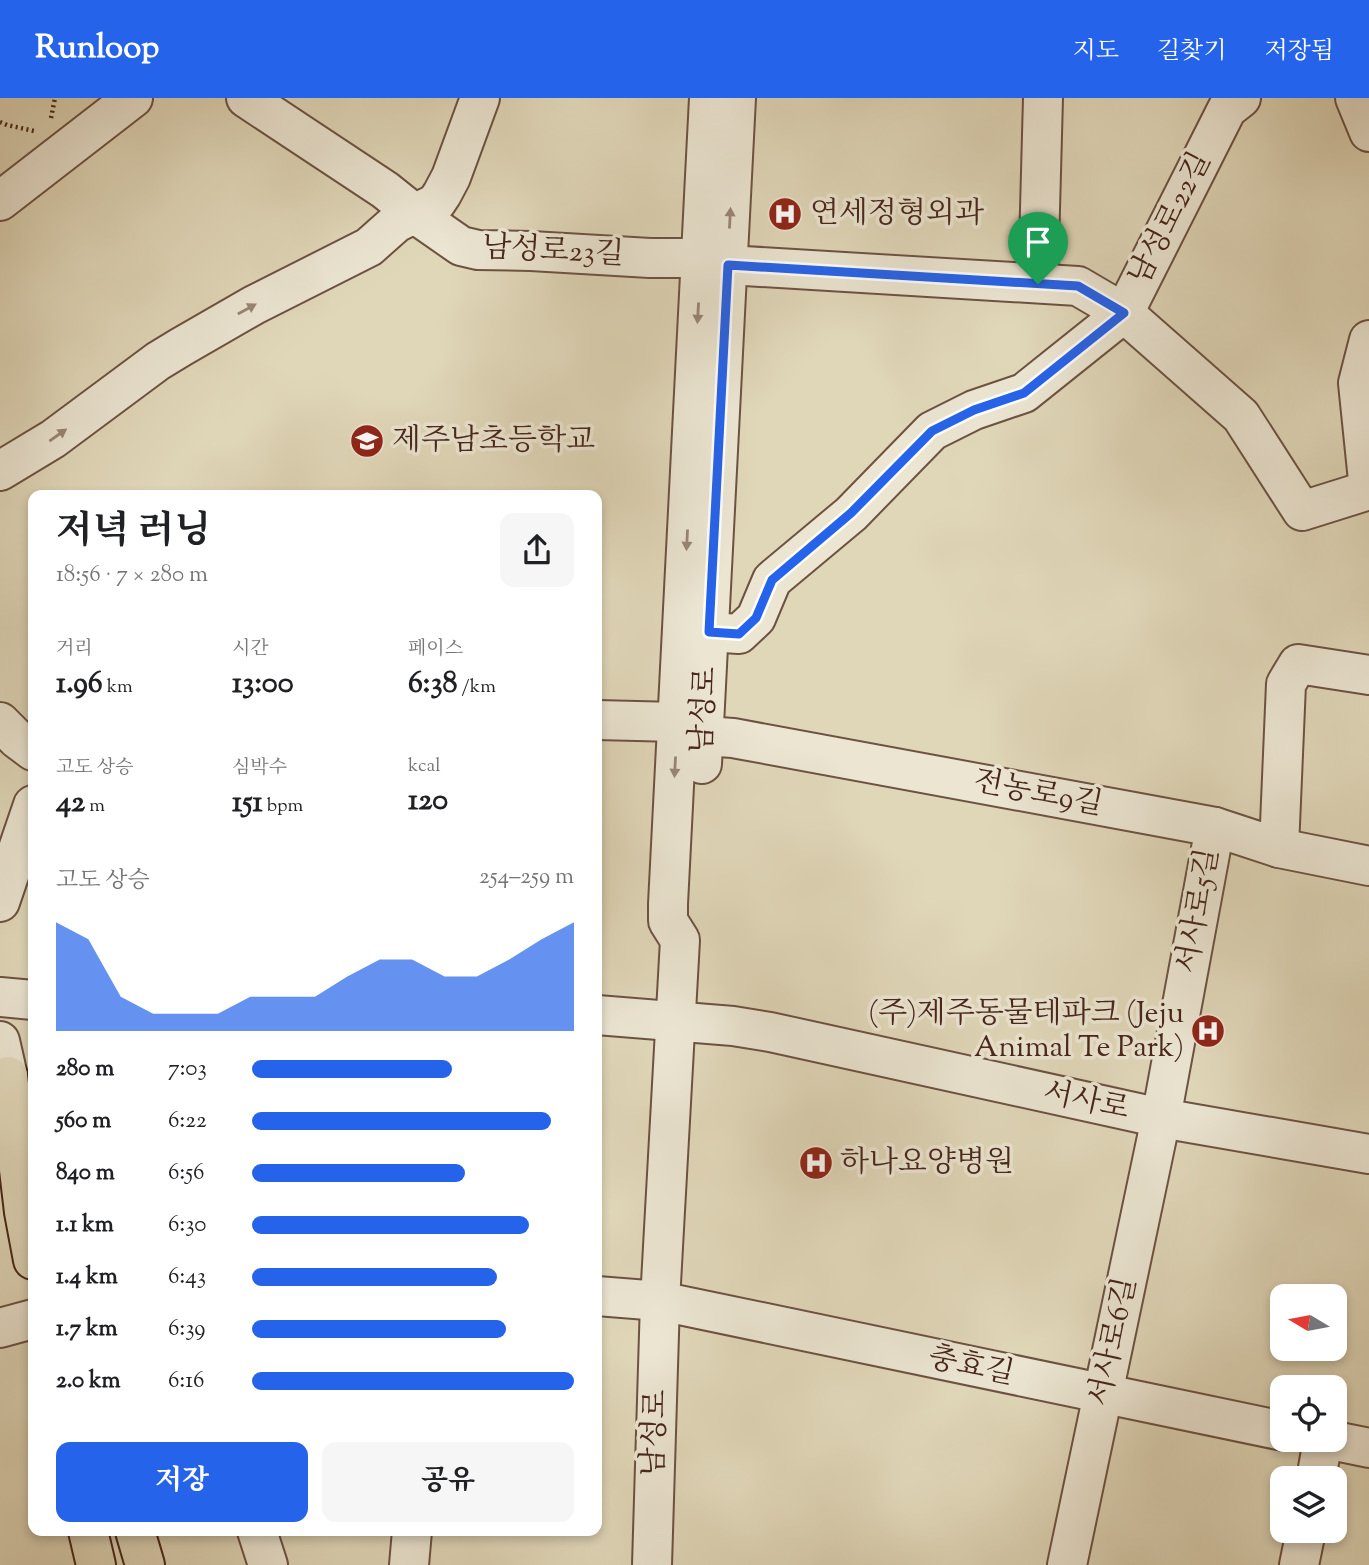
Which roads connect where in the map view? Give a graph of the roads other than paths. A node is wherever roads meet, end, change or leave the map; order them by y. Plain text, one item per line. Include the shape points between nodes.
1 (133, 98) edge
2 (246, 98) edge
3 (480, 98) edge
4 (709, 98) edge
5 (736, 98) edge
6 (1043, 98) edge
7 (1241, 98) edge
8 (0, 201) edge
9 (415, 214) junction
10 (714, 262) junction
11 (1038, 284) junction
12 (1124, 313) junction
13 (1369, 340) edge
14 (0, 471) edge
15 (1369, 490) edge
16 (709, 632) junction
17 (1369, 675) edge
18 (602, 720) edge
19 (691, 729) junction
20 (28, 820) edge
21 (1214, 827) junction
22 (1279, 848) junction
23 (1369, 866) edge
24 (0, 902) edge
25 (0, 997) edge
26 (28, 1000) edge
27 (602, 1015) edge
28 (676, 1021) junction
29 (4, 1058) edge
30 (1161, 1118) junction
31 (28, 1120) edge
32 (1369, 1154) edge
33 (28, 1233) edge
34 (602, 1296) edge
35 (660, 1301) junction
36 (28, 1320) edge
37 (0, 1328) edge
38 (1103, 1394) junction
39 (1270, 1428) edge
40 (1347, 1443) edge
41 (1369, 1448) edge
42 (90, 1536) edge
43 (136, 1536) edge
44 (259, 1536) edge
45 (412, 1536) edge
46 (1304, 1543) edge
47 (96, 1565) edge
48 (145, 1565) edge
49 (268, 1565) edge
50 (409, 1565) edge
51 (652, 1565) edge
52 (1067, 1565) edge
53 (1299, 1565) edge

1 - 8 street
2 - 9 street, 남성로23길
3 - 9 street via 442,194 436,203
4 - 10 street, 남성로
10 -> 5 street, 남성로
6 - 11 street
7 - 12 street, 남성로22길 via 1227,109
9 - 10 street, 남성로23길 via 461,246 478,250
14 -> 9 street via 53,439 158,361 254,305 369,247 396,223
10 - 11 street, 남성로23길
10 - 16 street, 남성로
10 -> 19 street, 남성로
11 - 12 street, 남성로23길 via 1078,286
12 - 15 street, 남성로23길 via 1241,416 1302,511
12 - 16 street, 남성로22길 via 1024,393 932,431 851,513 772,580 756,618 739,634
13 - 15 street via 1359,383
16 - 19 street, 남성로
17 - 22 street via 1298,664 1286,684
18 - 19 street, 남성로
19 - 21 street, 전농로9길
19 - 28 street, 남성로 via 694,923 680,940
20 - 24 street
21 - 22 street, 전농로9길
21 - 30 street, 서사로5길
22 - 23 street, 전농로9길
25 - 26 street
27 - 28 street, 서사로
28 - 30 street, 서사로 via 770,1032
28 - 35 street, 남성로
29 - 31 main road
29 - 33 main road
30 - 32 street, 서사로
30 - 38 street, 서사로6길
34 - 35 street
35 - 38 street, 충효길
35 - 51 street, 남성로
36 - 37 street
38 - 39 street, 충효길
38 - 52 street, 서사로6길
40 - 41 street
42 - 47 main road
43 - 48 main road
44 - 49 street
45 - 50 street
46 - 53 street

